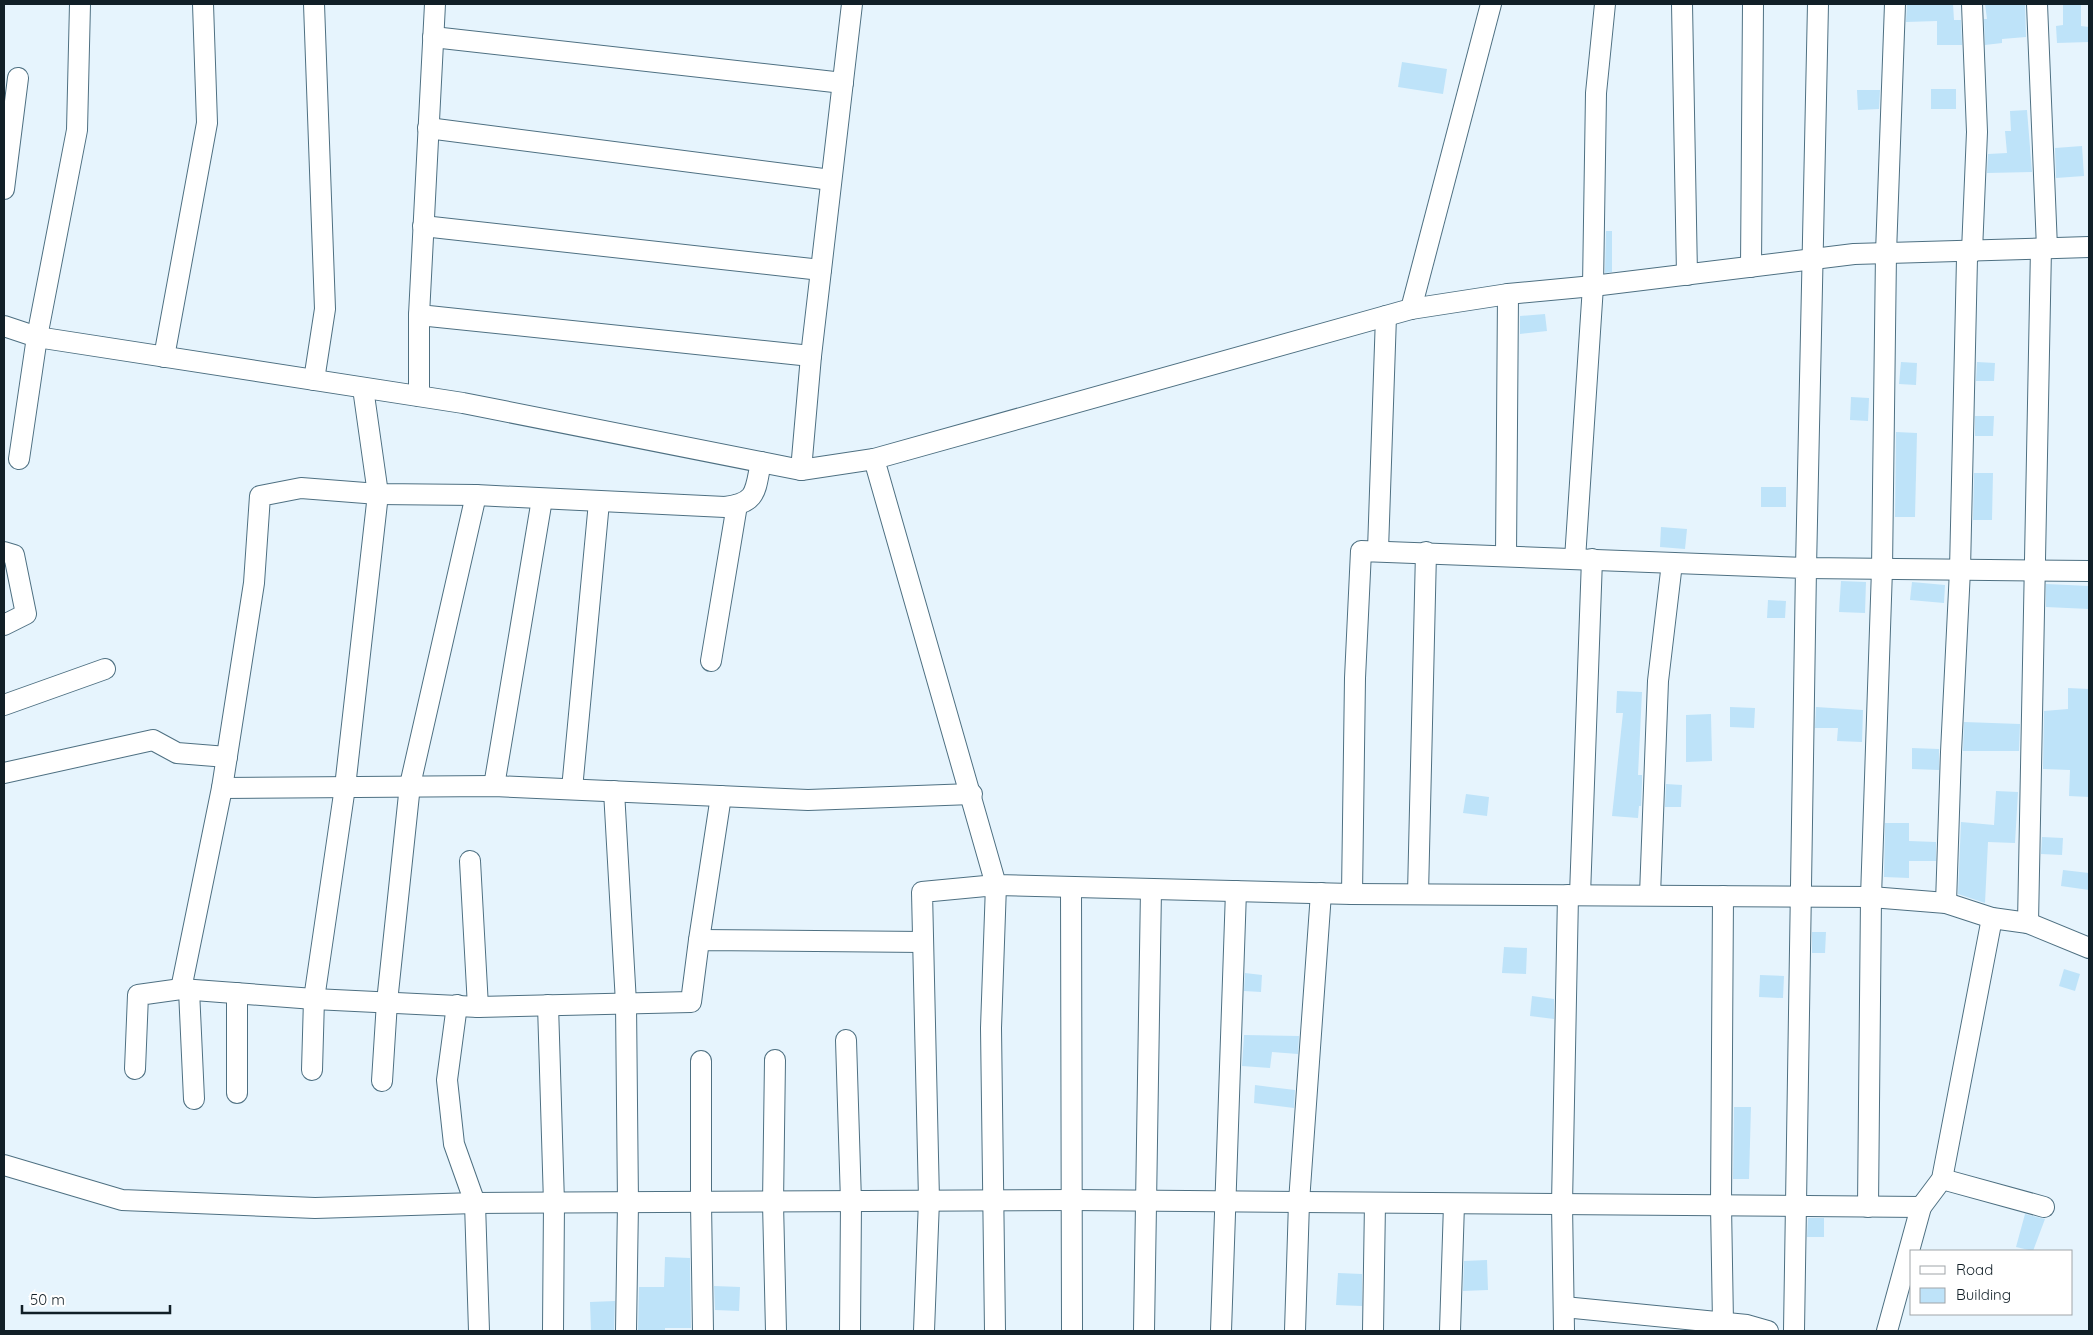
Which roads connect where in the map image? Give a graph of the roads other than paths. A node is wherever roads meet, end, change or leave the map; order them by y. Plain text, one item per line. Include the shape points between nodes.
1 (80, 4) edge
2 (203, 4) edge
3 (314, 4) edge
4 (435, 4) edge
5 (852, 4) edge
6 (1491, 4) edge
7 (1605, 4) edge
8 (1682, 4) edge
9 (1753, 4) edge
10 (1818, 4) edge
11 (1895, 4) edge
12 (1972, 4) edge
13 (2037, 4) edge
14 (433, 37) junction
15 (18, 78) dead end
16 (842, 83) junction
17 (428, 128) junction
18 (832, 180) junction
19 (4, 189) edge
20 (423, 226) junction
21 (2089, 247) edge
22 (2044, 248) junction
23 (1972, 251) junction
24 (1886, 253) junction
25 (1812, 260) junction
26 (1751, 267) junction
27 (821, 270) junction
28 (1687, 275) junction
29 (1593, 286) junction
30 (1508, 294) junction
31 (1411, 308) junction
32 (419, 315) junction
33 (1386, 316) junction
34 (4, 326) edge
35 (37, 337) junction
36 (811, 356) junction
37 (164, 357) junction
38 (314, 380) junction
39 (364, 388) junction
40 (419, 396) junction
41 (19, 459) dead end
42 (874, 459) junction
43 (761, 462) junction
44 (801, 470) junction
45 (378, 494) junction
46 (476, 495) junction
47 (542, 499) junction
48 (599, 502) junction
49 (737, 505) junction
50 (1378, 550) junction
51 (4, 552) edge
52 (1426, 552) junction
53 (1506, 556) junction
54 (1584, 559) junction
55 (1672, 562) junction
56 (1806, 568) junction
57 (1882, 569) junction
58 (1960, 570) junction
59 (2036, 571) junction
60 (2089, 571) edge
61 (4, 625) edge
62 (711, 661) dead end
63 (105, 670) dead end
64 (4, 705) edge
65 (227, 757) junction
66 (4, 773) edge
67 (410, 785) junction
68 (494, 786) junction
69 (345, 787) junction
70 (222, 788) junction
71 (572, 790) junction
72 (614, 791) junction
73 (972, 794) junction
74 (721, 796) junction
75 (470, 860) dead end
76 (996, 885) junction
77 (1071, 887) junction
78 (1151, 889) junction
79 (1236, 891) junction
80 (1321, 893) junction
81 (1352, 894) junction
82 (1418, 894) junction
83 (1574, 895) junction
84 (1650, 895) junction
85 (1803, 895) junction
86 (1723, 896) junction
87 (1872, 897) junction
88 (1946, 903) junction
89 (1992, 918) junction
90 (2028, 923) junction
91 (699, 940) junction
92 (923, 942) junction
93 (2089, 948) edge
94 (185, 990) junction
95 (236, 993) junction
96 (314, 999) junction
97 (387, 1002) junction
98 (626, 1003) junction
99 (457, 1005) junction
100 (548, 1005) junction
101 (478, 1007) junction
102 (846, 1040) dead end
103 (775, 1060) dead end
104 (701, 1061) dead end
105 (135, 1069) dead end
106 (312, 1070) dead end
107 (382, 1080) dead end
108 (237, 1093) dead end
109 (194, 1099) dead end
110 (4, 1165) edge
111 (1942, 1179) junction
112 (928, 1200) junction
113 (1074, 1200) junction
114 (1144, 1200) junction
115 (994, 1201) junction
116 (1226, 1201) junction
117 (628, 1202) junction
118 (851, 1202) junction
119 (1299, 1202) junction
120 (475, 1203) junction
121 (554, 1203) junction
122 (701, 1203) junction
123 (773, 1203) junction
124 (1375, 1203) junction
125 (1454, 1204) junction
126 (1562, 1204) junction
127 (1721, 1206) junction
128 (1797, 1206) junction
129 (1868, 1207) junction
130 (1920, 1207) junction
131 (2044, 1207) dead end
132 (1564, 1306) junction
133 (1723, 1323) junction
134 (480, 1331) edge
135 (553, 1331) edge
136 (626, 1331) edge
137 (703, 1331) edge
138 (776, 1331) edge
139 (850, 1331) edge
140 (924, 1331) edge
141 (995, 1331) edge
142 (1072, 1331) edge
143 (1144, 1331) edge
144 (1221, 1331) edge
145 (1296, 1331) edge
146 (1374, 1331) edge
147 (1450, 1331) edge
148 (1564, 1331) edge
149 (1768, 1331) edge
150 (1794, 1331) edge
151 (1887, 1331) edge

1 - 35 street via 77,130
2 - 37 street via 207,123
3 - 38 street via 325,309
4 - 14 street
5 - 16 street
6 - 31 street
7 - 29 street via 1596,93
8 - 28 street
9 - 26 street
10 - 25 street
11 - 24 street
12 - 23 street via 1977,132
13 - 22 street
14 - 16 street
14 - 17 street
15 - 19 street
16 - 18 street
17 - 18 street
17 - 20 street
18 - 27 street
20 - 27 street
20 - 32 street
21 - 22 street
22 - 23 street
22 - 59 street
23 - 24 street
23 - 58 street via 1967,258
24 - 25 street
24 - 57 street
25 - 26 street
25 - 56 street
26 - 28 street
27 - 36 street
28 - 29 street
29 - 30 street
29 - 54 street
30 - 31 street
30 - 53 street
31 - 33 street
32 - 36 street
32 - 40 street
33 - 42 street
33 - 50 street
34 - 35 street
35 - 37 street
35 - 41 street
36 - 44 street
37 - 38 street
38 - 39 street
39 - 40 street
39 - 45 street
40 - 43 street
42 - 44 street
42 - 73 street
43 - 44 street
43 - 49 street via 754,495
45 - 46 street
45 - 65 street via 301,488 260,496 254,583
45 - 69 street
46 - 47 street
46 - 67 street
47 - 48 street
47 - 68 street
48 - 49 street
48 - 71 street
49 - 62 street
50 - 52 street
50 - 81 street via 1361,551 1355,678
51 - 61 street via 14,555 26,614
52 - 53 street
52 - 82 street
53 - 54 street
54 - 55 street
54 - 83 street
55 - 56 street
55 - 84 street via 1658,681
56 - 57 street
56 - 85 street
57 - 58 street
57 - 87 street
58 - 59 street
58 - 88 street
59 - 60 street
59 - 90 street
63 - 64 street
65 - 66 street via 178,753 153,740
65 - 70 street
67 - 68 street
67 - 69 street
67 - 97 street
68 - 71 street
69 - 70 street
69 - 96 street
70 - 94 street
71 - 72 street
72 - 74 street
72 - 98 street
73 - 74 street via 808,800
73 - 76 street
74 - 91 street
75 - 101 street
76 - 77 street
76 - 92 street via 922,892
76 - 115 street via 991,1028
77 - 78 street
77 - 113 street
78 - 79 street
78 - 114 street
79 - 80 street
79 - 116 street
80 - 81 street
80 - 119 street
81 - 82 street
82 - 83 street
83 - 84 street
83 - 126 street
84 - 86 street
85 - 86 street
85 - 87 street
85 - 128 street
86 - 127 street
87 - 88 street
87 - 129 street
88 - 89 street
89 - 90 street
89 - 111 street
90 - 93 street
91 - 92 street
91 - 98 street via 691,1002
92 - 112 street
94 - 95 street
94 - 105 street via 138,995
94 - 109 street
95 - 96 street
95 - 108 street
96 - 97 street
96 - 106 street
97 - 99 street
97 - 107 street
98 - 100 street
98 - 117 street
99 - 101 street
99 - 120 street via 447,1080 454,1144
100 - 101 street
100 - 121 street
102 - 118 street
103 - 123 street
104 - 122 street
110 - 120 street via 122,1200 315,1208
111 - 130 street
111 - 131 street
112 - 115 street
112 - 118 street
112 - 140 street
113 - 114 street
113 - 115 street
113 - 142 street
114 - 116 street
114 - 143 street
115 - 141 street
116 - 119 street
116 - 144 street
117 - 121 street
117 - 122 street
117 - 136 street
118 - 123 street
118 - 139 street
119 - 124 street
119 - 145 street
120 - 121 street
120 - 134 street
121 - 135 street
122 - 123 street
122 - 137 street
123 - 138 street
124 - 125 street
124 - 146 street
125 - 126 street
125 - 147 street
126 - 127 street
126 - 132 street
127 - 128 street
127 - 133 street
128 - 129 street
128 - 150 street
129 - 130 street
130 - 151 street
132 - 133 street
132 - 148 street
133 - 149 street

